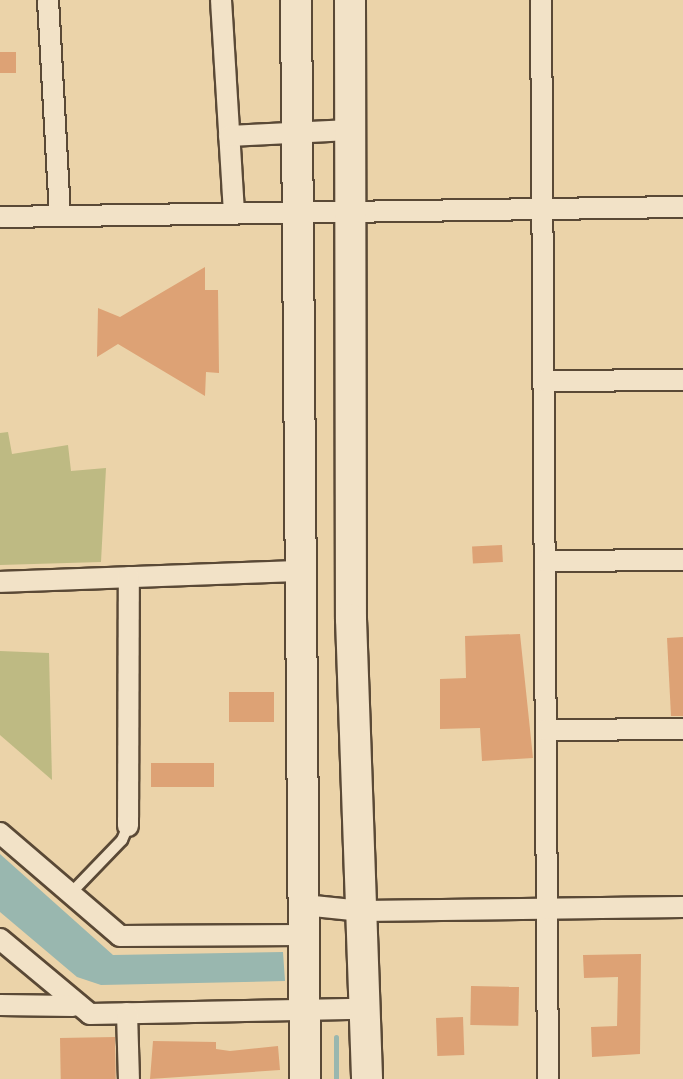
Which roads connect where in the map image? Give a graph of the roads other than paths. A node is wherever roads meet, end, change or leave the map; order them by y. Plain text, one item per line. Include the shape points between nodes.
1 (48, 0) edge
2 (221, 0) edge
3 (296, 0) edge
4 (350, 0) edge
5 (541, 0) edge
6 (350, 130) junction
7 (297, 132) junction
8 (229, 136) junction
9 (683, 207) edge
10 (542, 209) junction
11 (300, 211) junction
12 (351, 211) junction
13 (234, 214) junction
14 (60, 216) junction
15 (0, 217) edge
16 (683, 380) edge
17 (544, 381) junction
18 (683, 560) edge
19 (545, 561) junction
20 (301, 571) junction
21 (129, 577) junction
22 (0, 582) edge
23 (683, 729) edge
24 (546, 730) junction
25 (128, 826) joint
26 (0, 833) edge
27 (69, 895) junction
28 (683, 907) edge
29 (547, 908) junction
30 (362, 911) junction
31 (303, 920) junction
32 (0, 939) edge
33 (0, 1005) edge
34 (73, 1006) junction
35 (304, 1009) junction
36 (362, 1009) junction
37 (127, 1013) junction
38 (129, 1079) edge
39 (305, 1079) edge
40 (367, 1079) edge
41 (548, 1079) edge

1 - 14 street
2 - 8 street
3 - 7 street
4 - 6 street
5 - 10 street
6 - 7 street
6 - 12 street
7 - 8 street
7 - 11 street
8 - 13 street
9 - 10 street
10 - 12 street
10 - 17 street
11 - 12 street
11 - 13 street
11 - 20 street
12 - 30 street via 351,619
13 - 14 street
14 - 15 street
16 - 17 street
17 - 19 street
18 - 19 street
19 - 24 street
20 - 21 street
20 - 31 street
21 - 22 street
21 - 25 street
23 - 24 street
24 - 29 street
25 - 27 lane via 122,840
26 - 27 street
27 - 31 street via 107,929 135,939
28 - 29 street
29 - 30 street
29 - 41 street
30 - 31 street
30 - 36 street
31 - 35 street
32 - 34 street
33 - 34 street
34 - 37 street via 90,1014
35 - 36 street
35 - 37 street
35 - 39 street
36 - 40 street
37 - 38 street

